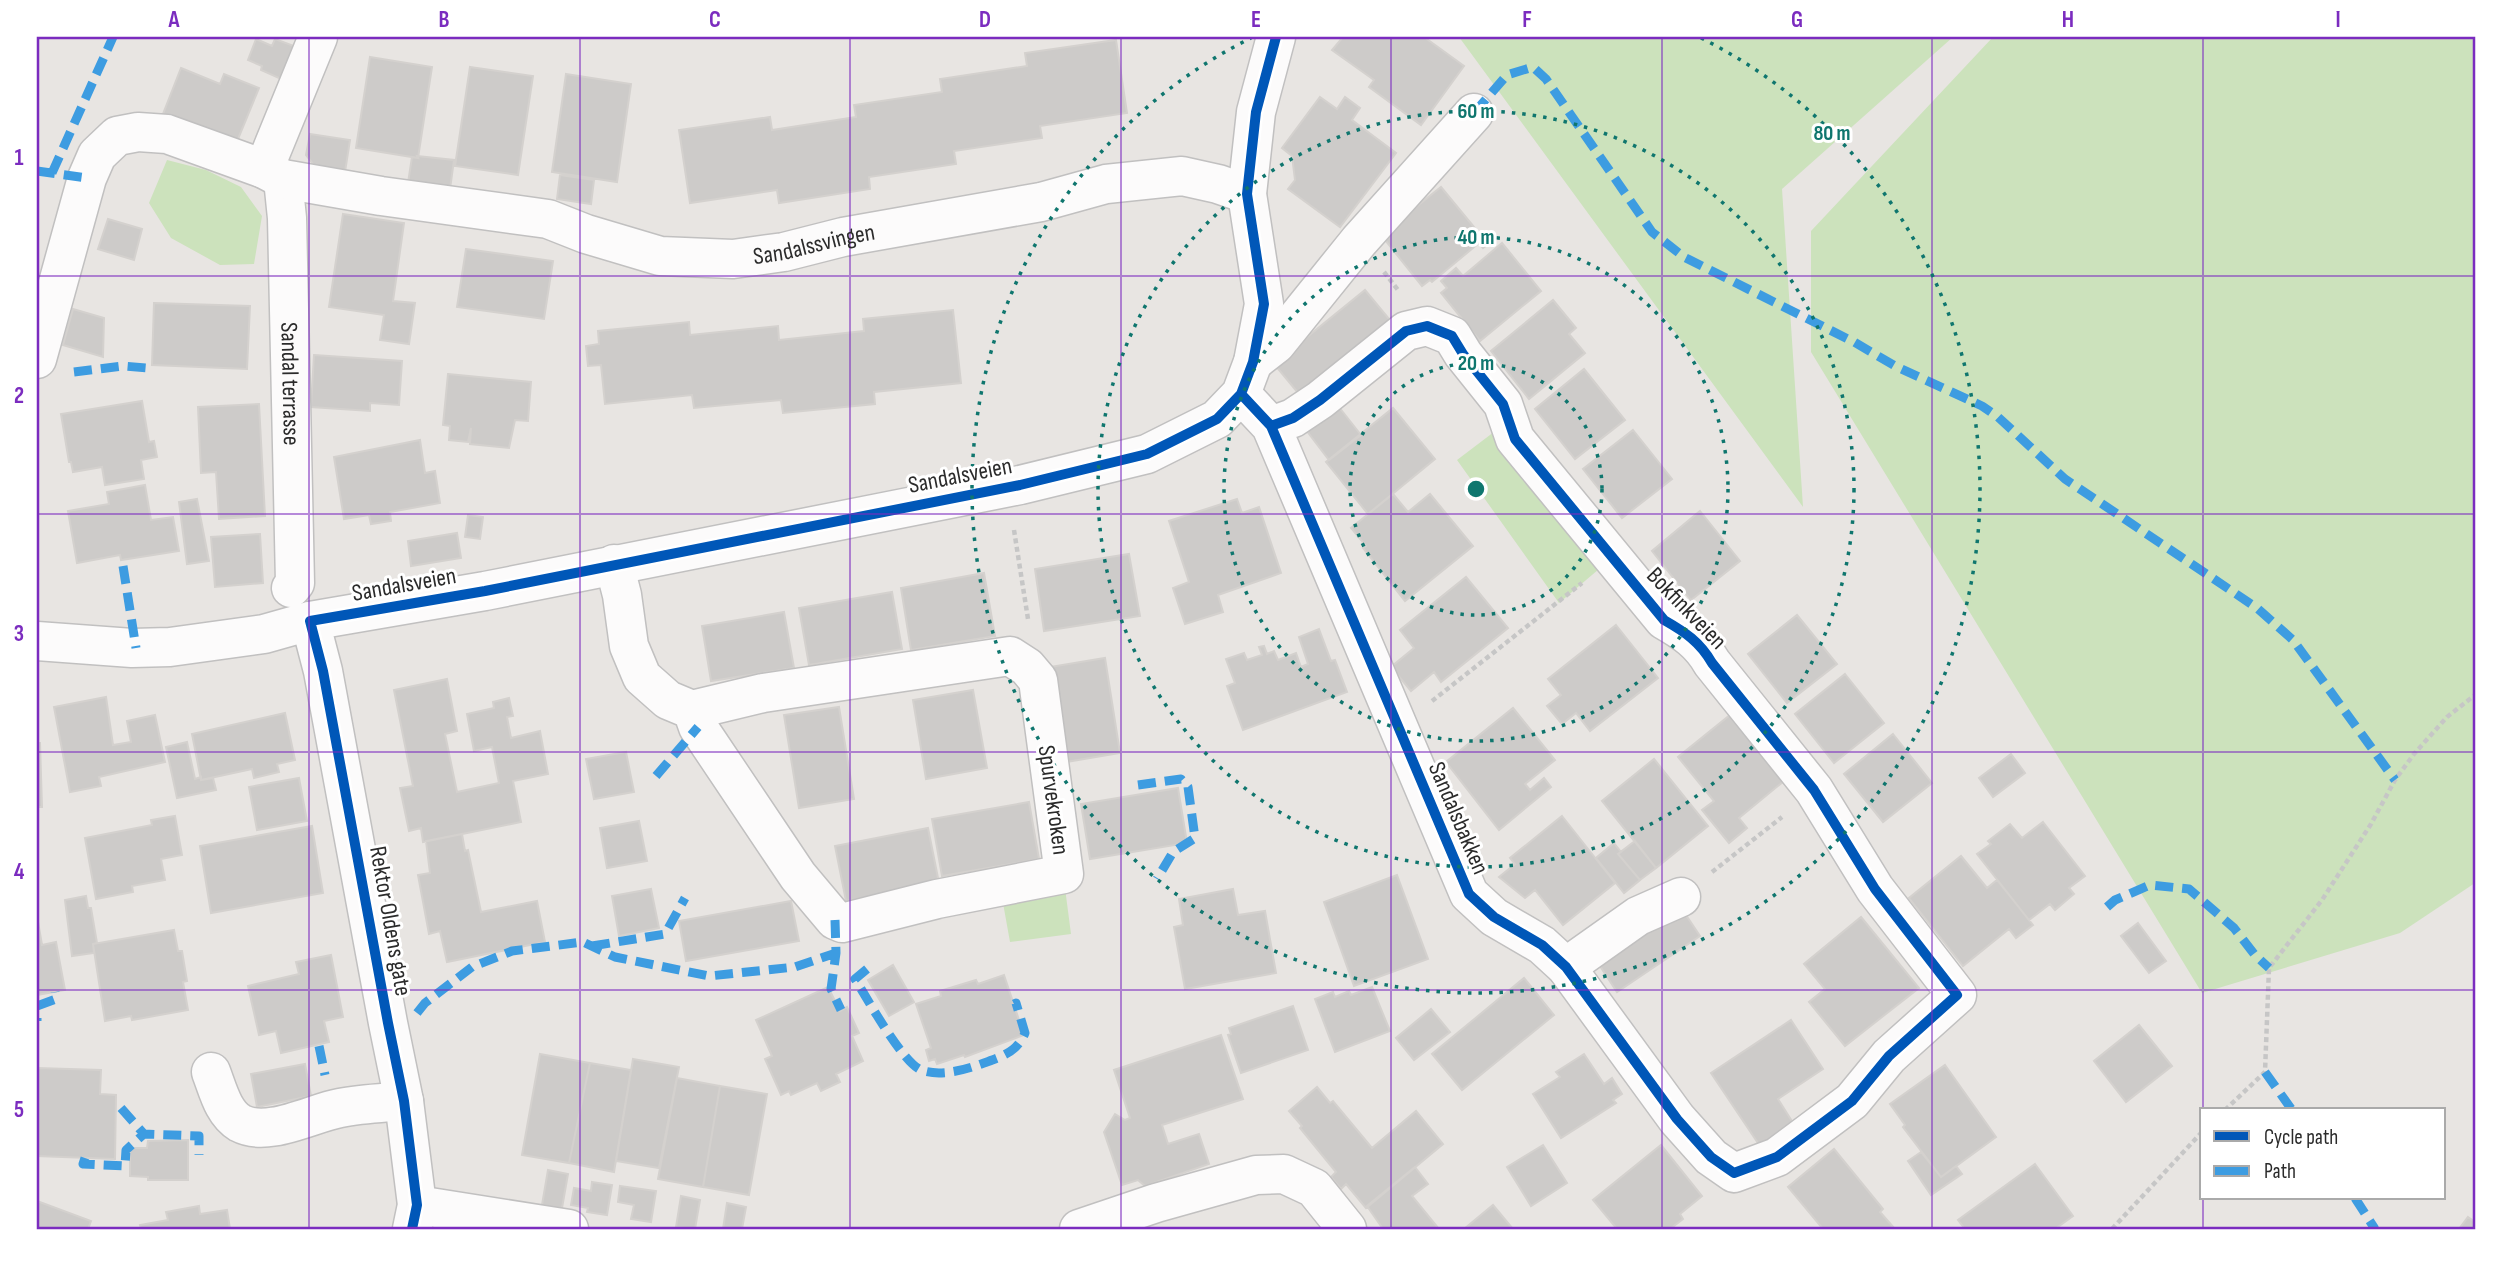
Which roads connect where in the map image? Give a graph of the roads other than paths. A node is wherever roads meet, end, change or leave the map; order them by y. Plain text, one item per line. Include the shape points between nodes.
1 (318, 37) edge
2 (1276, 37) edge
3 (1474, 113) dead end
4 (273, 174) junction
5 (1247, 194) junction
6 (37, 359) edge
7 (1247, 378) junction
8 (1271, 426) junction
9 (614, 564) junction
10 (291, 588) dead end
11 (310, 621) junction
12 (37, 640) edge
13 (692, 710) junction
14 (1681, 897) road end
15 (1566, 967) junction
16 (211, 1073) dead end
17 (404, 1101) junction
18 (1852, 1101) joint
19 (415, 1217) edge
20 (569, 1229) edge
21 (1079, 1229) edge
22 (1347, 1229) edge

1 - 4 street, Sandal terrasse
2 - 5 street via 1256,112
3 - 7 street, Sandalsveien via 1359,241
4 - 5 street, Sandalssvingen via 381,196 548,219 660,256 733,259 1041,202 1106,184 1182,176
4 - 6 street via 167,134 117,136 97,155 88,178
4 - 10 street, Sandal terrasse via 288,218 295,583
5 - 7 street via 1264,304
7 - 8 street, Sandalsbakken
7 - 9 street, Sandalsveien via 1217,419 1147,454 1020,485
8 - 15 street, Sandalsbakken via 1469,894 1494,918 1542,945
8 - 18 street, Bokfinkveien via 1320,400 1406,331 1427,326 1452,336 1503,404 1515,439 1664,620 1705,651 1814,790 1875,889 1957,995 1889,1056
9 - 11 street, Sandalsveien
9 - 13 street via 629,646 642,677 668,700
11 - 12 street, Sandalsveien via 264,634 170,648
11 - 17 street, Rektor Oldens gate
13 - 13 street, Spurvekroken via 763,693 1010,656 1038,680 1064,874 842,923 835,920 798,876 698,727
14 - 15 street via 1638,916
15 - 18 street, Sandalsbakken via 1677,1119 1711,1157 1734,1173 1777,1157
16 - 17 street via 228,1113 242,1124 268,1127 337,1108
17 - 19 street, Rektor Oldens gate
19 - 20 street
21 - 22 street via 1256,1175 1284,1174 1314,1188

